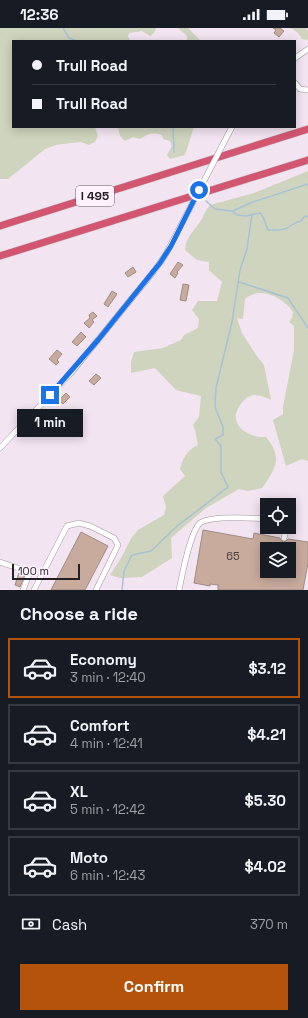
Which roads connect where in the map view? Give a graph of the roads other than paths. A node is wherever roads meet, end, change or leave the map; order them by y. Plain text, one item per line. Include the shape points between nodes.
1 (308, 49) edge
2 (296, 57) edge
3 (296, 84) edge
4 (308, 90) edge
5 (231, 128) edge
6 (308, 129) edge
7 (308, 160) edge
8 (0, 226) edge
9 (0, 256) edge
10 (0, 448) edge
11 (260, 519) edge
12 (285, 534) edge
13 (284, 538) dead end
14 (0, 562) edge
15 (23, 590) edge
16 (34, 590) edge
17 (96, 590) edge
18 (179, 590) edge

1 - 2 street
3 - 4 street via 300,89
5 - 10 street, bridge via 166,254 154,271 71,373
6 - 8 highway, I 495
7 - 9 highway, I 495
11 - 18 street via 210,519 201,523 192,539
12 - 13 street
14 - 15 street via 30,572
16 - 17 street via 68,526 79,523 114,538 118,546

